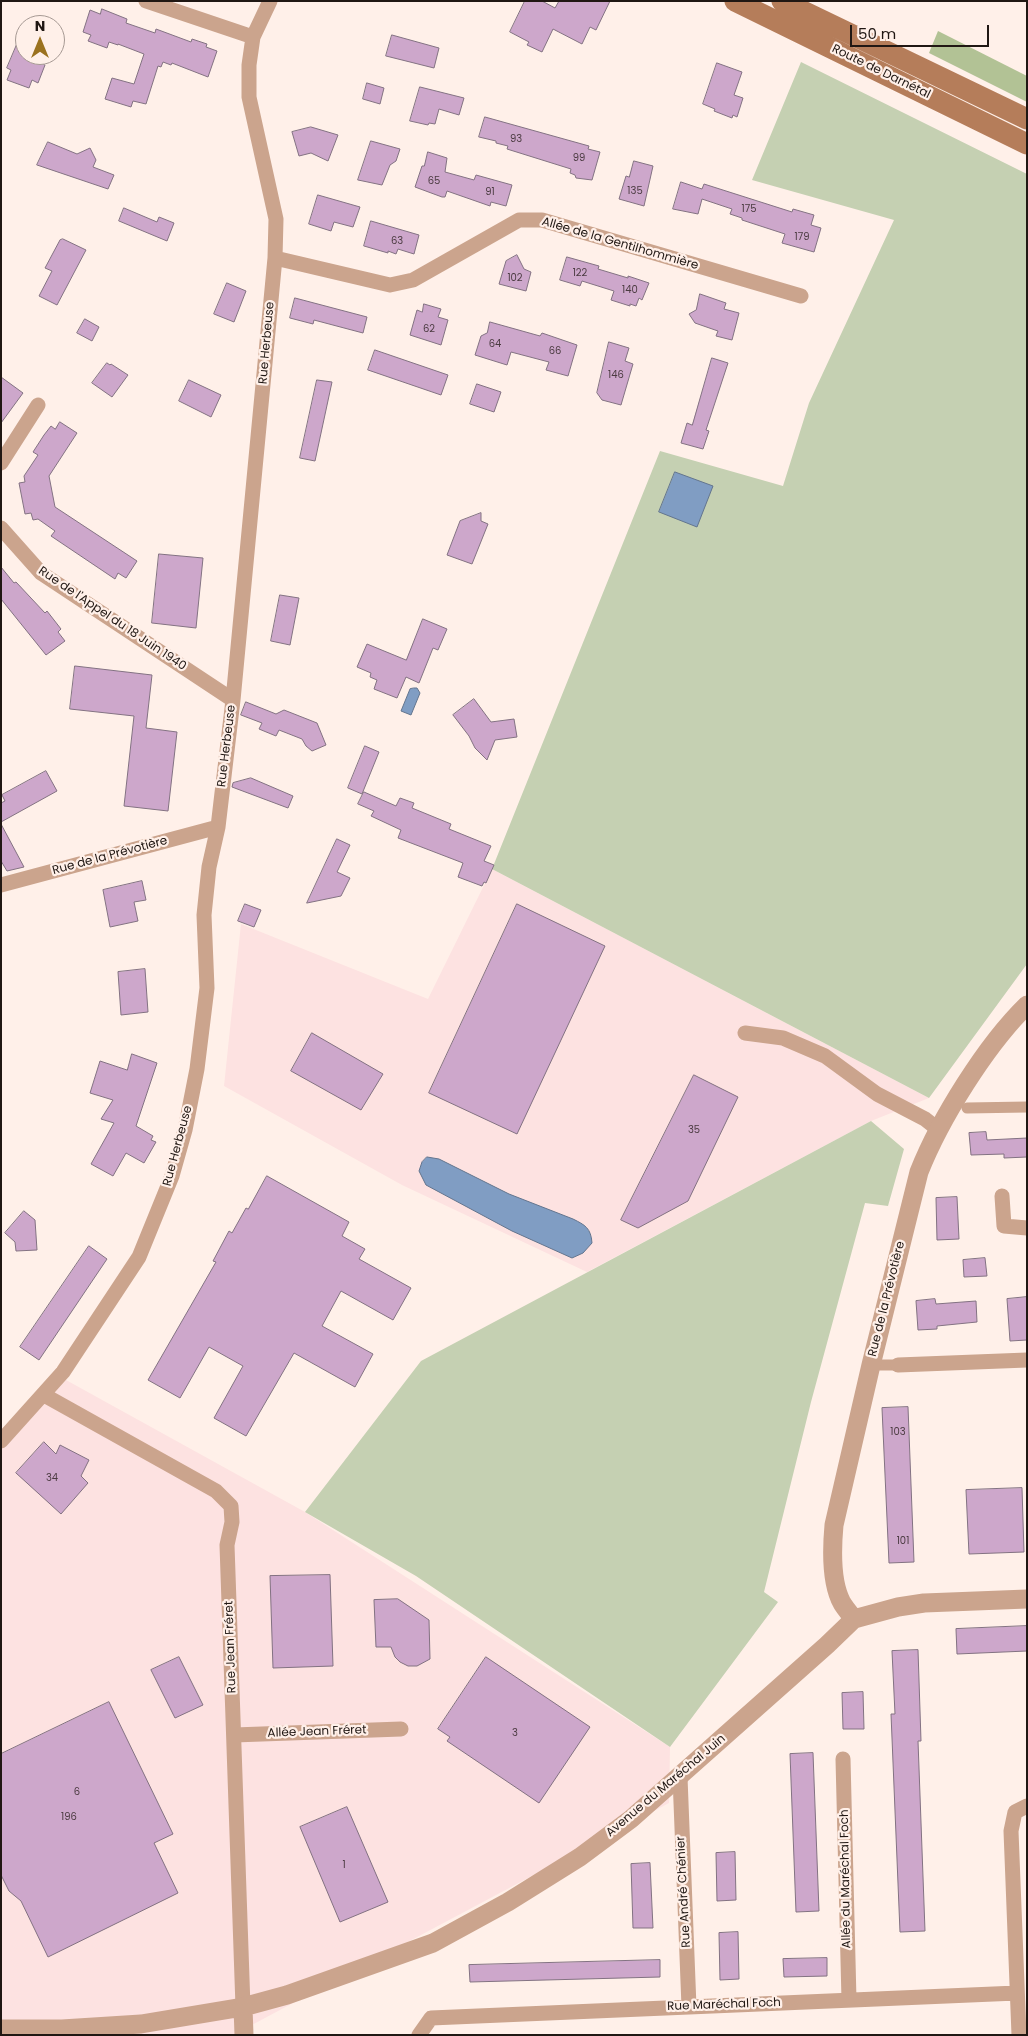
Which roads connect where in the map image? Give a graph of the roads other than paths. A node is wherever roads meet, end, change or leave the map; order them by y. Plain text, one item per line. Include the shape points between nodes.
1 (146, 1) edge
2 (270, 1) edge
3 (736, 1) edge
4 (782, 1) edge
5 (252, 37) junction
6 (1027, 119) edge
7 (1027, 144) edge
8 (275, 258) junction
9 (801, 296) dead end
10 (38, 405) dead end
11 (1, 463) edge
12 (1, 528) edge
13 (232, 700) junction
14 (218, 827) junction
15 (1, 885) edge
16 (1027, 1005) edge
17 (745, 1033) dead end
18 (1027, 1107) edge
19 (967, 1108) dead end
20 (939, 1130) junction
21 (1002, 1196) dead end
22 (1027, 1228) edge
23 (1027, 1360) edge
24 (898, 1364) joint
25 (871, 1366) junction
26 (44, 1395) junction
27 (1, 1441) edge
28 (1027, 1600) edge
29 (854, 1619) junction
30 (401, 1730) dead end
31 (234, 1735) junction
32 (843, 1759) dead end
33 (680, 1777) junction
34 (1027, 1806) edge
35 (1017, 1992) junction
36 (849, 2000) junction
37 (243, 2007) junction
38 (689, 2007) junction
39 (1, 2029) edge
40 (244, 2035) edge
41 (419, 2035) edge
42 (1019, 2035) edge

1 - 5 street
2 - 5 street, Rue Herbeuse
3 - 7 main road, Route de Darnétal
4 - 6 main road, Route de Darnétal
5 - 8 street, Rue Herbeuse via 249,97 276,219
8 - 9 street, Allée de la Gentilhommière via 390,285 413,280 519,220 542,220
8 - 13 street, Rue Herbeuse
10 - 11 street
12 - 13 street, Rue de l'Appel du 18 Juin 1940 via 41,573
13 - 14 street, Rue Herbeuse
14 - 15 street, Rue de la Prévotière
14 - 26 street, Rue Herbeuse via 208,867 204,915 207,988 197,1069 172,1176 139,1257 63,1372
16 - 20 street, Rue de la Prévotière via 974,1071
17 - 20 street via 783,1038 825,1056 877,1094
18 - 19 street
20 - 25 street, Rue de la Prévotière via 919,1172
21 - 22 street via 1004,1226
23 - 24 street
24 - 25 street
25 - 29 street, Rue de la Prévotière via 838,1505 832,1546 842,1602
26 - 27 street, Rue Herbeuse
26 - 31 street, Rue Jean Fréret via 216,1491 231,1506 232,1522 227,1544
28 - 29 street, Avenue du Maréchal Juin via 924,1603
29 - 33 street, Avenue du Maréchal Juin
30 - 31 street, Allée Jean Fréret
31 - 37 street, Rue Jean Fréret
32 - 36 street, Allée du Maréchal Foch
33 - 37 street, Avenue du Maréchal Juin via 580,1857 433,1943 287,1995
33 - 38 street, Rue André Chénier
34 - 35 street via 1015,1812 1012,1821
35 - 36 street, Rue Maréchal Foch
35 - 42 street
36 - 38 street, Rue Maréchal Foch
37 - 39 street, Avenue du Maréchal Juin via 141,2024
37 - 40 street
38 - 41 street, Rue Maréchal Foch via 431,2018

